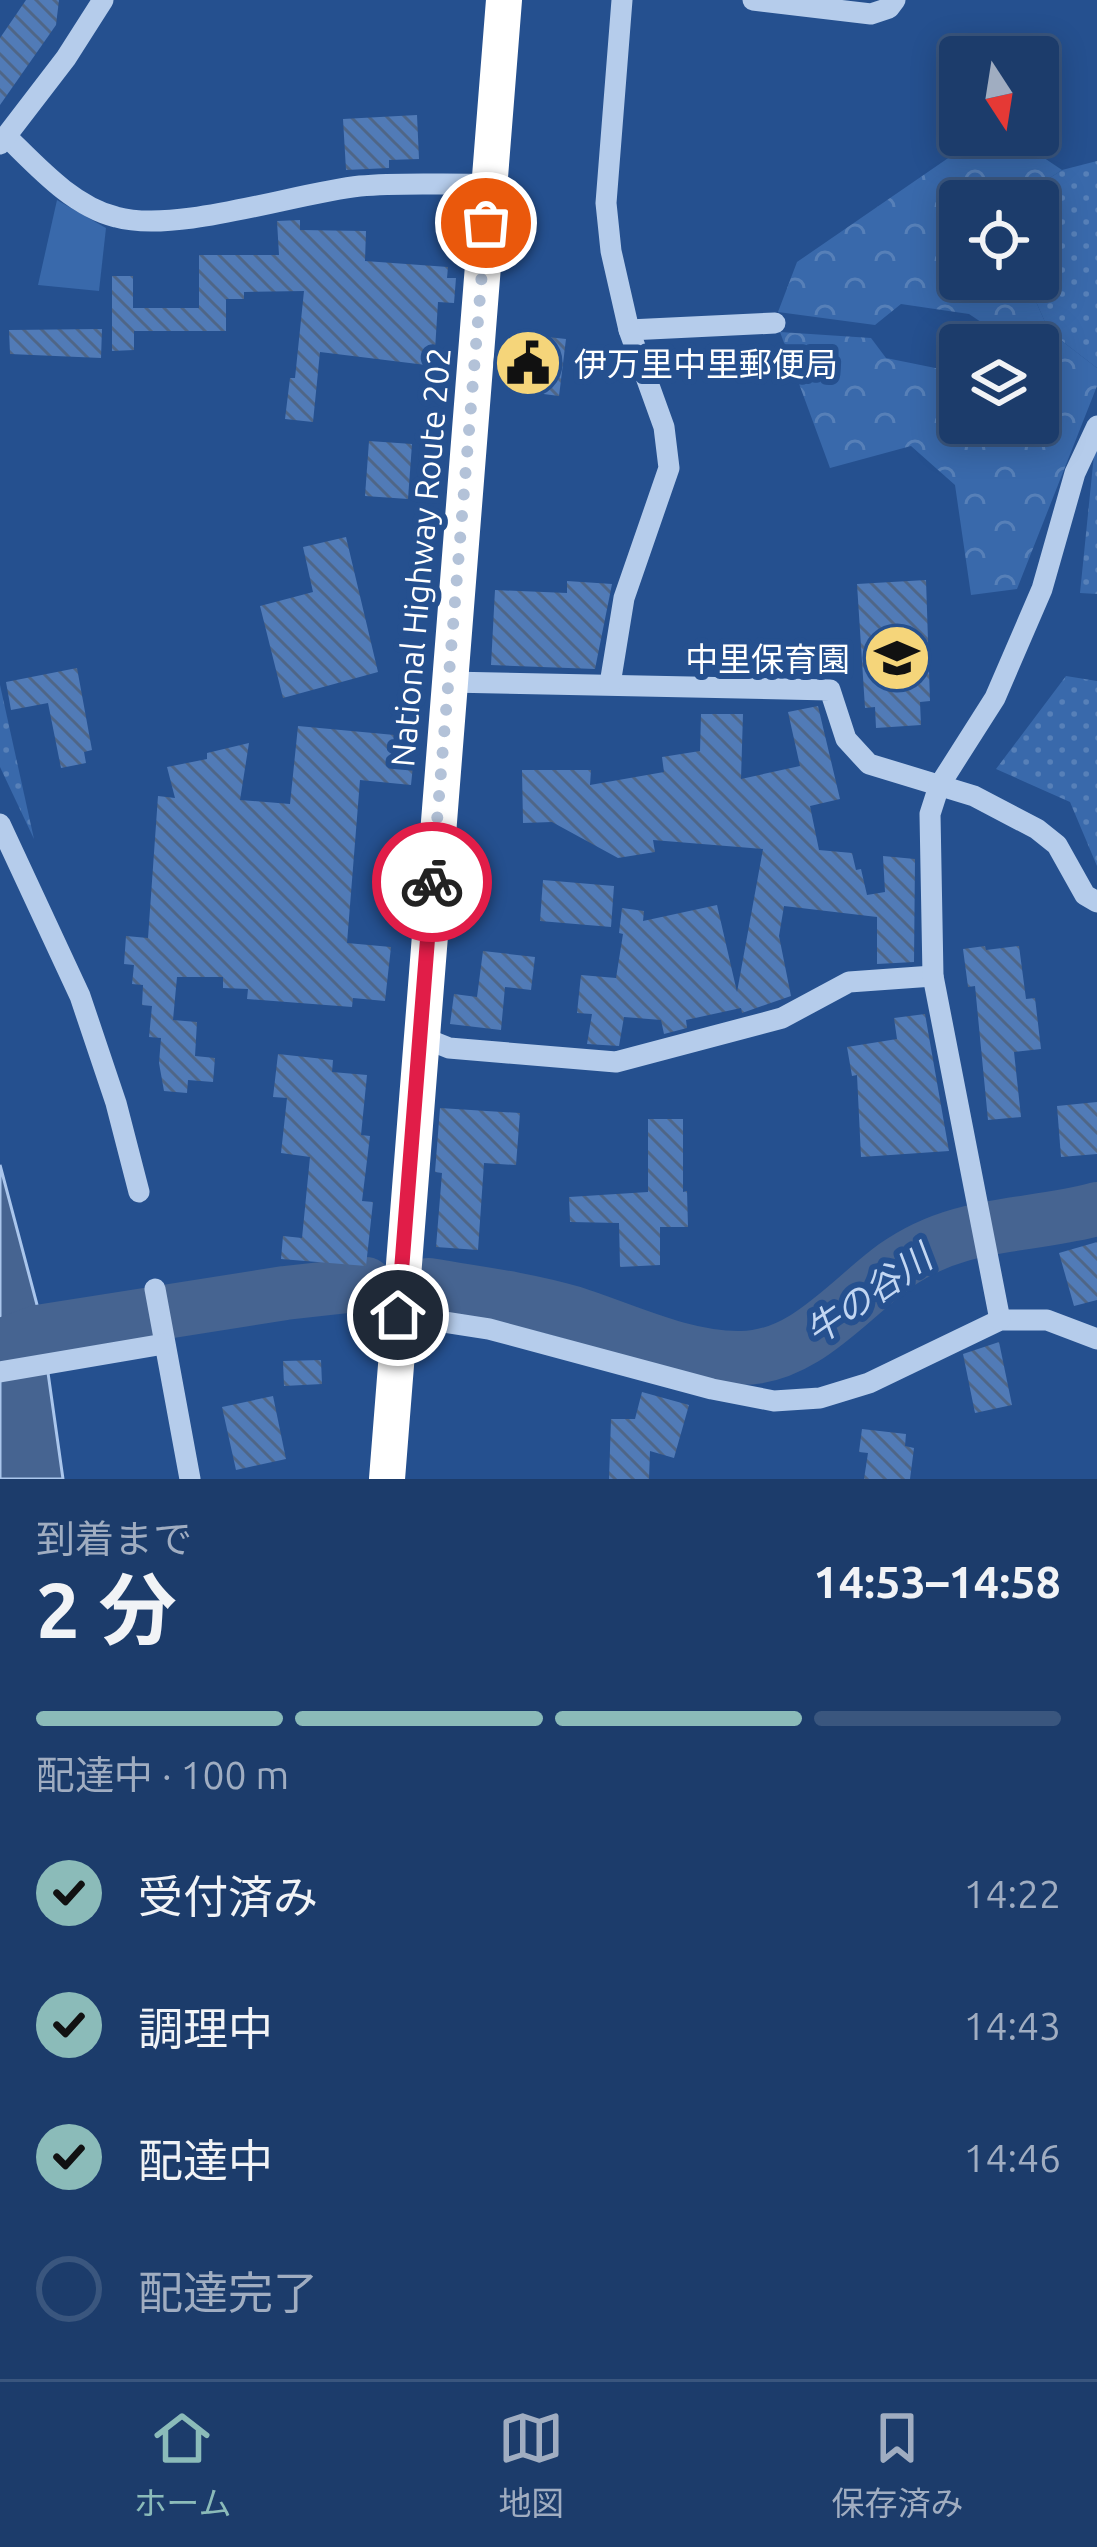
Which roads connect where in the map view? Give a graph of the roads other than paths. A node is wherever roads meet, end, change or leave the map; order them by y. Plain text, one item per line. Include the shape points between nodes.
1 (103, 0) edge
2 (504, 0) edge
3 (622, 0) edge
4 (753, 0) edge
5 (895, 0) edge
6 (3, 140) edge
7 (489, 184) junction
8 (775, 322) dead end
9 (629, 330) junction
10 (1097, 426) edge
11 (449, 682) junction
12 (610, 684) junction
13 (939, 785) junction
14 (0, 824) edge
15 (1097, 902) edge
16 (933, 976) junction
17 (419, 1036) junction
18 (140, 1192) dead end
19 (155, 1289) dead end
20 (398, 1315) junction
21 (1000, 1320) junction
22 (1097, 1339) edge
23 (164, 1344) junction
24 (0, 1372) edge
25 (190, 1479) edge
26 (387, 1479) edge

1 - 6 street
2 - 7 highway, National Highway Route 202
3 - 9 street via 606,203
4 - 5 street via 871,14
6 - 7 street via 92,208 118,218 176,218 364,186
7 - 11 highway, National Highway Route 202
8 - 9 street
9 - 12 street via 664,427 669,469 624,598
10 - 13 street via 995,698
11 - 12 street
11 - 17 highway, National Highway Route 202
12 - 13 street via 830,690 846,740 869,764
13 - 15 street via 974,796 1057,845
13 - 16 street via 930,814
14 - 18 street via 80,996
16 - 17 street via 849,982 782,1018 616,1062 449,1048
16 - 21 street
17 - 20 highway, National Highway Route 202
19 - 23 street
20 - 21 street via 489,1329 775,1401 868,1383
20 - 26 highway, National Highway Route 202
21 - 22 street via 1047,1320
23 - 24 street
23 - 25 street

